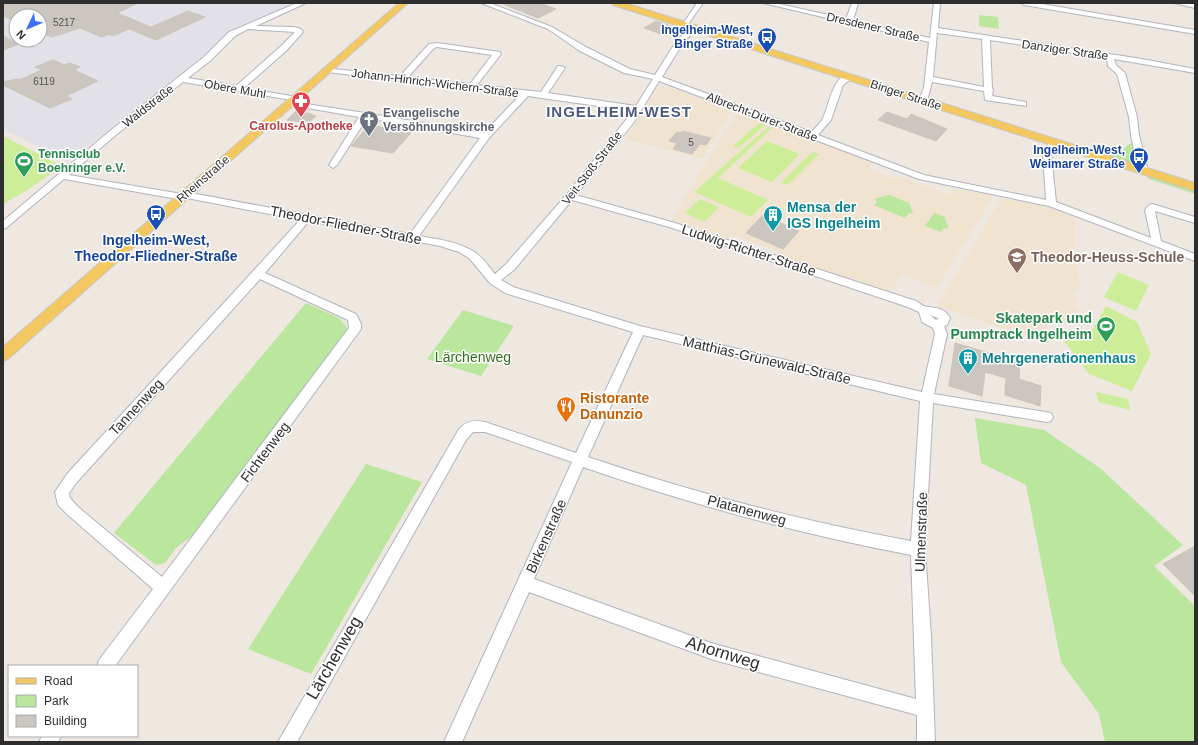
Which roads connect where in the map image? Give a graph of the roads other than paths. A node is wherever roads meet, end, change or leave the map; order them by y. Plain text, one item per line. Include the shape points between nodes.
1 (303, 3) edge
2 (404, 3) edge
3 (484, 3) edge
4 (616, 3) edge
5 (700, 3) edge
6 (766, 3) edge
7 (855, 3) edge
8 (937, 3) edge
9 (1024, 3) edge
10 (1177, 3) edge
11 (1041, 4) edge
12 (1195, 6) edge
13 (849, 22) junction
14 (683, 24) junction
15 (247, 28) junction
16 (694, 28) junction
17 (934, 30) junction
18 (1195, 32) edge
19 (986, 38) junction
20 (933, 41) junction
21 (1110, 56) junction
22 (1125, 59) junction
23 (561, 68) dead end
24 (328, 70) junction
25 (1195, 71) edge
26 (1121, 73) junction
27 (848, 77) junction
28 (657, 78) junction
29 (182, 79) junction
30 (402, 79) junction
31 (929, 79) junction
32 (472, 87) junction
33 (238, 89) junction
34 (989, 90) junction
35 (526, 93) junction
36 (543, 95) junction
37 (289, 101) junction
38 (923, 101) junction
39 (1023, 104) dead end
40 (638, 109) junction
41 (365, 115) junction
42 (486, 136) junction
43 (812, 136) junction
44 (1053, 142) junction
45 (333, 165) dead end
46 (1143, 171) junction
47 (62, 176) junction
48 (1195, 188) edge
49 (184, 196) junction
50 (570, 196) junction
51 (1051, 204) junction
52 (307, 218) junction
53 (1195, 220) edge
54 (3, 226) edge
55 (413, 237) junction
56 (1155, 243) junction
57 (1195, 258) edge
58 (258, 274) junction
59 (494, 280) junction
60 (938, 324) joint
61 (640, 330) junction
62 (3, 355) edge
63 (927, 398) junction
64 (1046, 417) dead end
65 (580, 459) junction
66 (918, 549) junction
67 (525, 583) junction
68 (163, 588) junction
69 (106, 665) edge
70 (924, 710) junction
71 (287, 742) edge
72 (453, 742) edge
73 (926, 742) edge

1 - 15 street, Waldstraße
2 - 24 main road, Rheinstraße
3 - 28 street, Albrecht-Dürer-Straße via 550,28 583,49 627,71
4 - 14 main road, Binger Straße
5 - 14 street
6 - 13 street, Dresdener Straße
7 - 13 street
8 - 17 street
9 - 11 street
10 - 12 street
11 - 18 street
13 - 20 street, Dresdener Straße
14 - 16 main road, Binger Straße
15 - 29 street, Waldstraße via 232,34
15 - 33 street via 299,30 299,34
16 - 27 main road, Binger Straße
16 - 28 street, Veit-Stoß-Straße via 680,42
17 - 19 street, Danziger Straße
17 - 20 street
19 - 21 street, Danziger Straße
19 - 34 street
20 - 31 street
21 - 22 street, Danziger Straße
21 - 26 street via 1112,66
22 - 25 street, Danziger Straße
22 - 26 street via 1126,66
23 - 36 street
24 - 30 street, Johann-Hinrich-Wichern-Straße
24 - 37 main road, Rheinstraße
26 - 46 street via 1133,117
27 - 38 main road, Binger Straße
27 - 43 street via 839,84 827,120
28 - 40 street, Veit-Stoß-Straße
28 - 43 street, Albrecht-Dürer-Straße
29 - 33 street, Obere Muhl
29 - 47 street, Waldstraße
30 - 32 street, Johann-Hinrich-Wichern-Straße
30 - 32 street via 432,46 498,54
31 - 34 street
31 - 38 street
32 - 35 street, Johann-Hinrich-Wichern-Straße
33 - 37 street, Obere Muhl
34 - 39 street via 988,98
35 - 36 street, Johann-Hinrich-Wichern-Straße
35 - 42 street
36 - 40 street, Johann-Hinrich-Wichern-Straße
37 - 41 street, Obere Muhl
37 - 49 main road, Rheinstraße
38 - 44 main road, Binger Straße
40 - 50 street, Veit-Stoß-Straße
41 - 42 street, Obere Muhl
41 - 45 street
42 - 55 street
43 - 51 street, Albrecht-Dürer-Straße via 922,177
44 - 46 main road, Binger Straße
44 - 51 street via 1048,154
46 - 48 main road, Binger Straße
47 - 49 street, Theodor-Fliedner-Straße
47 - 54 street, Waldstraße
49 - 52 street, Theodor-Fliedner-Straße
49 - 62 main road, Rheinstraße
50 - 59 street, Veit-Stoß-Straße via 510,267
50 - 60 street, Ludwig-Richter-Straße via 672,224 912,304 926,311 926,319
51 - 56 street, Albrecht-Dürer-Straße
52 - 55 street, Theodor-Fliedner-Straße
52 - 58 street, Tannenweg
53 - 56 street via 1152,207 1150,210
55 - 59 street, Theodor-Fliedner-Straße via 464,250 473,256
56 - 57 street, Albrecht-Dürer-Straße
58 - 68 street, Tannenweg via 95,451 62,492 63,501 73,511
58 - 68 street, Fichtenweg via 352,317 355,329
59 - 61 street, Matthias-Grünewald-Straße via 519,294
60 - 63 street, Ulmenstraße via 941,330 940,340
61 - 63 street, Matthias-Grünewald-Straße
61 - 65 street, Birkenstraße
63 - 64 street, Matthias-Grünewald-Straße
63 - 66 street, Ulmenstraße
65 - 66 street, Platanenweg via 758,514
65 - 67 street, Birkenstraße
65 - 71 street, Lärchenweg via 485,427 472,426 466,430
66 - 70 street, Ulmenstraße via 924,636
67 - 70 street, Ahornweg via 714,652
67 - 72 street, Birkenstraße
68 - 69 street, Fichtenweg
70 - 73 street, Ulmenstraße

